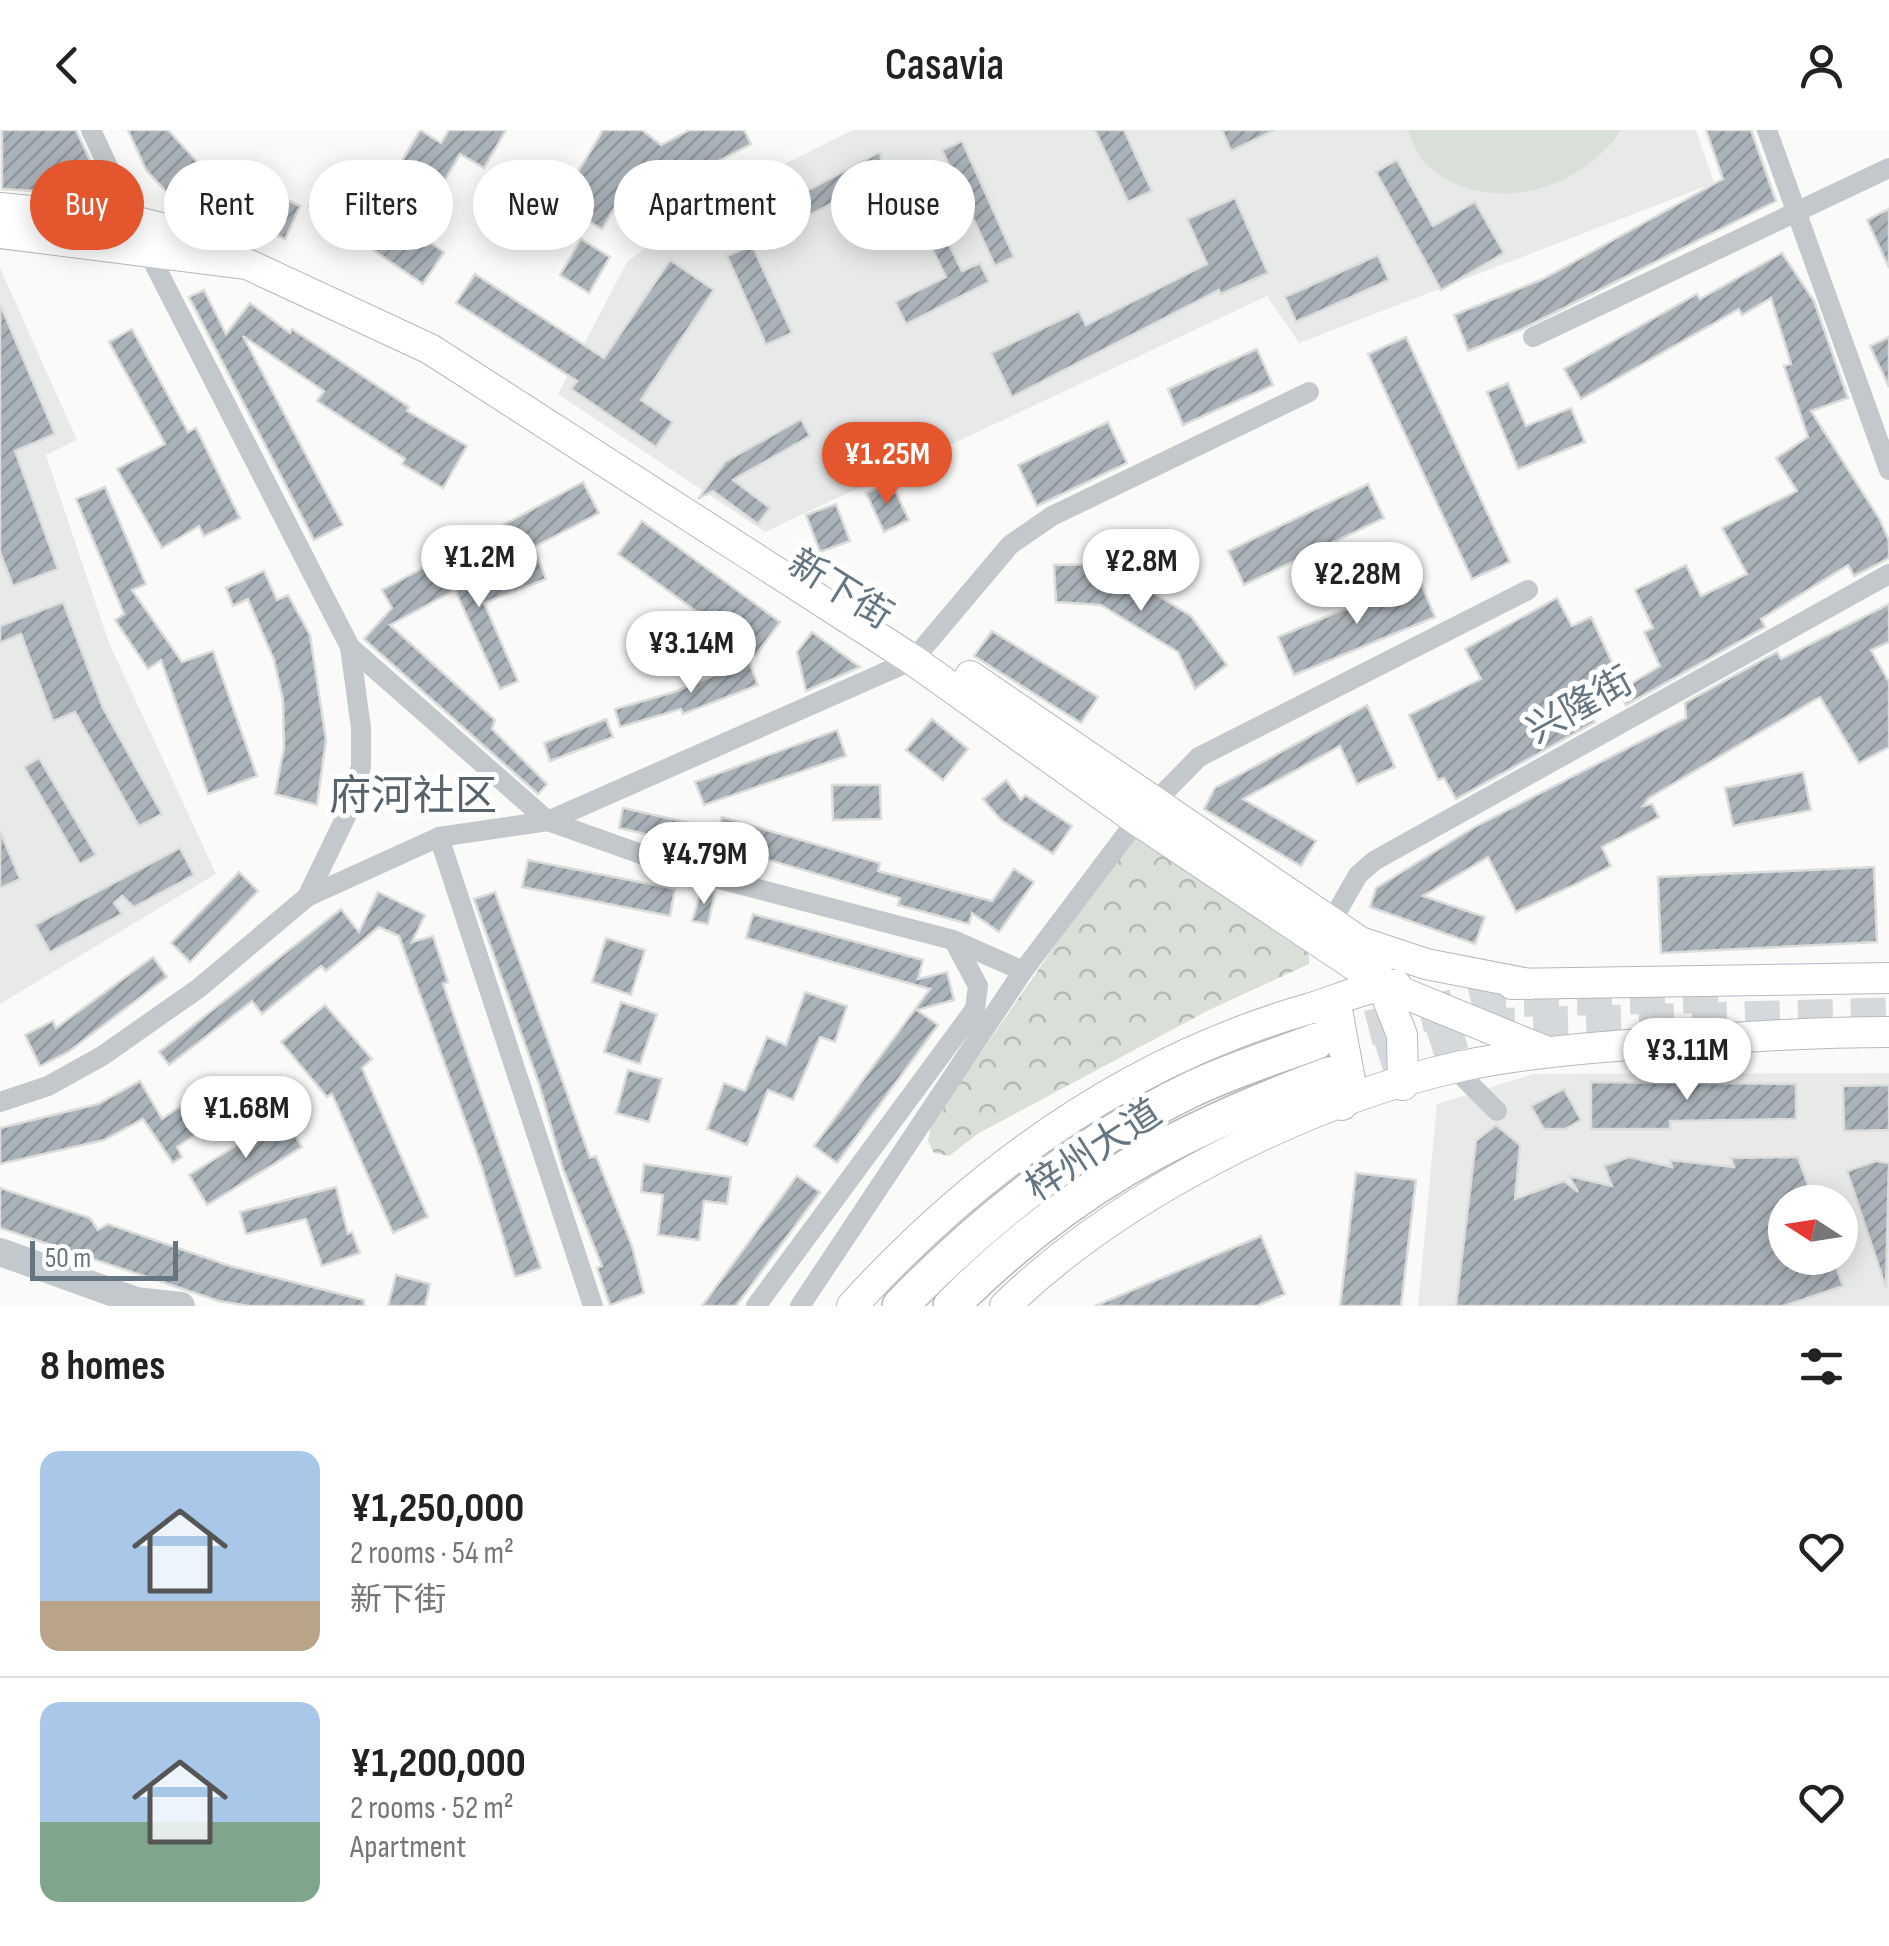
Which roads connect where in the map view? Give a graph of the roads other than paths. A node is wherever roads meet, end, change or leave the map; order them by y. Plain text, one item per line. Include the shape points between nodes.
1 (92, 130) edge
2 (1767, 130) edge
3 (106, 160) edge
4 (1889, 168) edge
5 (0, 208) edge
6 (1796, 212) junction
7 (30, 214) edge
8 (0, 232) edge
9 (30, 232) edge
10 (144, 235) edge
11 (144, 244) edge
12 (1533, 337) dead end
13 (1309, 392) dead end
14 (1889, 470) edge
15 (1889, 574) edge
16 (1528, 590) dead end
17 (350, 647) junction
18 (920, 653) junction
19 (1145, 811) junction
20 (548, 821) junction
21 (440, 837) junction
22 (307, 897) junction
23 (1330, 924) junction
24 (953, 940) junction
25 (1360, 942) junction
26 (1024, 971) junction
27 (1889, 978) edge
28 (1529, 984) junction
29 (1384, 985) junction
30 (1316, 1024) junction
31 (1889, 1032) edge
32 (1545, 1051) junction
33 (1454, 1068) junction
34 (1403, 1085) junction
35 (1335, 1090) junction
36 (0, 1102) edge
37 (1497, 1111) dead end
38 (0, 1252) edge
39 (142, 1304) edge
40 (181, 1306) edge
41 (594, 1306) edge
42 (756, 1306) edge
43 (800, 1306) edge
44 (852, 1306) edge
45 (900, 1306) edge
46 (951, 1306) edge
47 (1005, 1306) edge

1 - 3 street
2 - 6 street
4 - 6 street
5 - 7 main road
6 - 12 street
6 - 14 street
8 - 9 main road
10 - 18 main road, 新下街 via 255,250 439,336
11 - 17 street
13 - 18 street via 1052,516 1010,545
15 - 23 street, 兴隆街 via 1374,860
16 - 19 street via 1198,757
17 - 20 street
17 - 22 street via 362,766 351,806
18 - 19 main road, 新下街
18 - 20 street
19 - 23 main road, 新下街
19 - 26 street
19 - 29 main road, 新下街
20 - 21 street
20 - 24 street via 689,871
21 - 22 street
21 - 41 street
22 - 36 street via 198,988 102,1056 48,1086
23 - 25 main road, 新下街
24 - 26 street
24 - 42 street via 978,986 975,1009
25 - 28 main road, 新下街 via 1426,964
25 - 29 main road
26 - 43 street
27 - 28 main road
28 - 29 main road
29 - 30 main road
29 - 32 main road, 新下街
29 - 34 main road via 1402,1035
30 - 35 main road via 1338,1015 1350,1080
30 - 44 main road via 1212,1042 1124,1083 1010,1158 936,1220
30 - 45 highway, 梓州大道 via 1070,1161 994,1218
31 - 32 main road
32 - 33 main road
33 - 34 main road
33 - 37 street
34 - 35 main road
35 - 46 highway, 梓州大道 via 1166,1142 1081,1194
35 - 47 main road via 1113,1216
38 - 39 street
39 - 40 street

